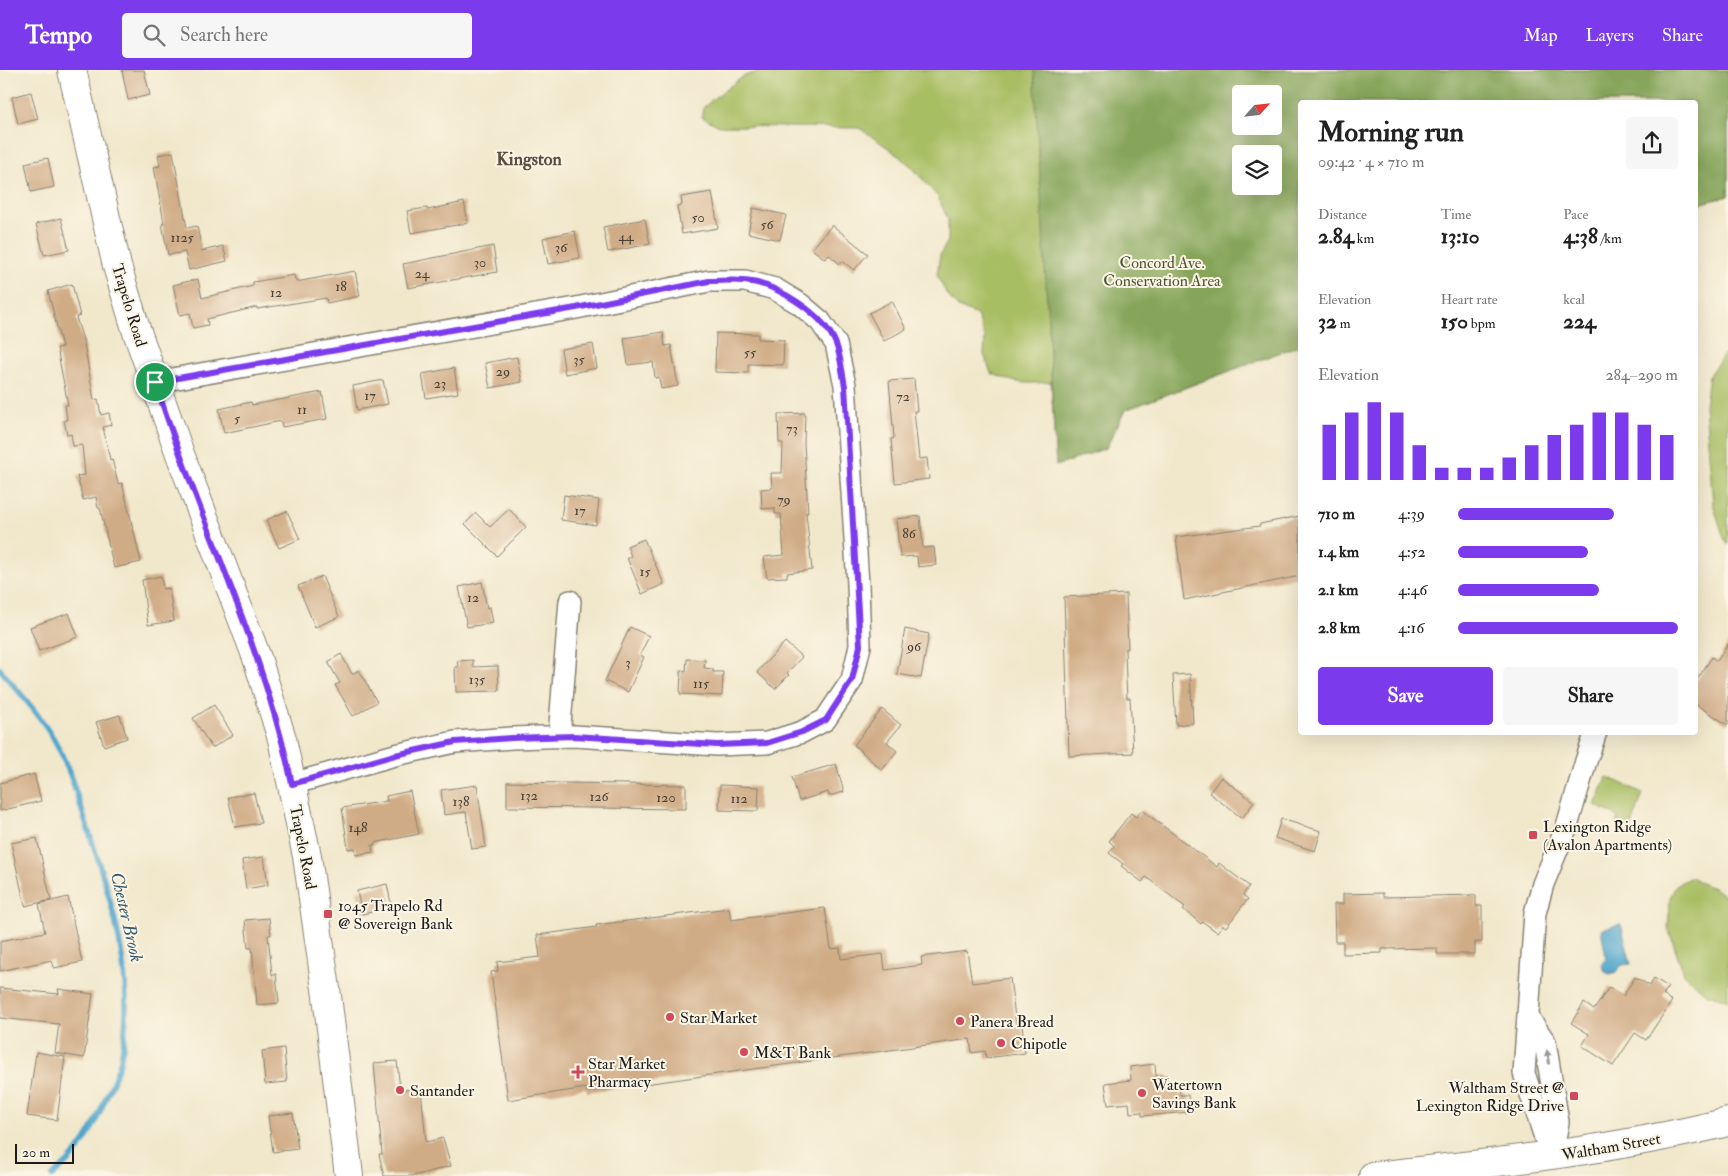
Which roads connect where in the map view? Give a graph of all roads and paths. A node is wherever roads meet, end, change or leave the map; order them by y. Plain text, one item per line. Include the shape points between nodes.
1 (72, 70) edge
2 (155, 382) junction
3 (570, 600) dead end
4 (1595, 735) edge
5 (559, 737) junction
6 (292, 784) junction
7 (1728, 1122) edge
8 (1552, 1156) junction
9 (349, 1176) edge
10 (1373, 1176) edge

1 - 2 main road, Trapelo Road via 117,266
2 - 5 street via 576,308 709,281 746,281 775,289 820,321 836,344 845,386 860,646 852,680 826,720 767,743 717,745
2 - 6 main road, Trapelo Road via 257,658
3 - 5 street
4 - 8 street via 1567,826 1534,913 1528,1017 1545,1042 1558,1122
5 - 6 street via 455,742
6 - 9 main road, Trapelo Road via 307,856 328,996
7 - 8 main road, Waltham Street via 1674,1136
8 - 10 main road, Waltham Street

